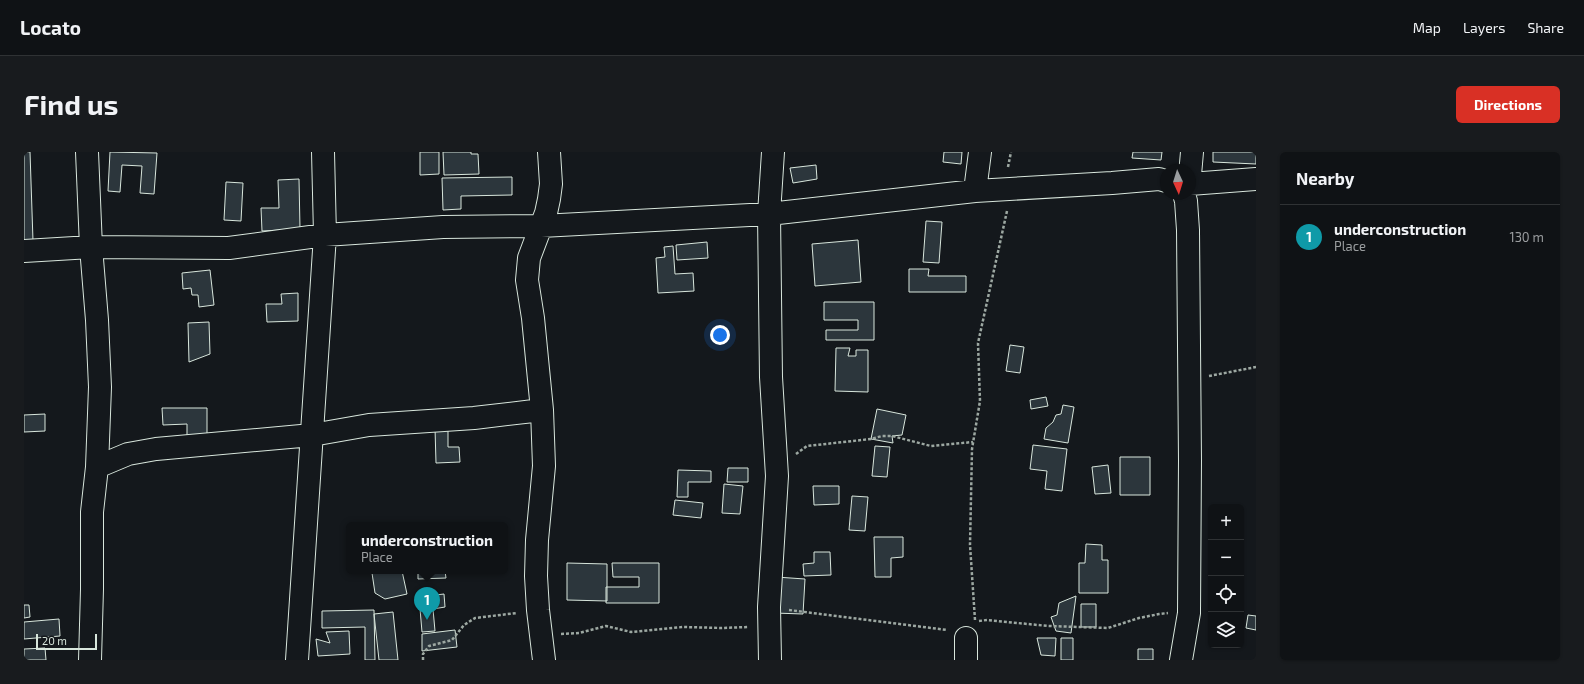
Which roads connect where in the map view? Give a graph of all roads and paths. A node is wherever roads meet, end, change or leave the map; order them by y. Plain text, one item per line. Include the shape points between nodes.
1 (87, 152) edge
2 (322, 152) edge
3 (549, 152) edge
4 (773, 152) edge
5 (980, 152) edge
6 (1192, 152) edge
7 (1191, 164) edge
8 (1160, 179) edge
9 (1256, 179) edge
10 (1196, 184) edge
11 (1013, 189) junction
12 (975, 191) junction
13 (1186, 200) edge
14 (769, 214) junction
15 (541, 226) junction
16 (325, 235) junction
17 (91, 247) junction
18 (24, 251) edge
19 (1256, 367) edge
20 (1189, 379) junction
21 (542, 410) junction
22 (312, 434) junction
23 (973, 442) junction
24 (97, 467) junction
25 (777, 469) junction
26 (538, 610) junction
27 (753, 626) dead end
28 (971, 630) joint
29 (557, 635) dead end
30 (90, 660) edge
31 (297, 660) edge
32 (423, 660) edge
33 (544, 660) edge
34 (770, 660) edge
35 (966, 660) edge
36 (1181, 660) edge

1 - 17 street
2 - 16 street
3 - 15 street via 550,192
4 - 14 street
5 - 12 street
6 - 7 street
8 - 11 street
9 - 10 street
11 - 12 street
11 - 23 path via 978,343 980,401
12 - 14 street
13 - 20 street
14 - 15 street
14 - 25 street via 771,377
15 - 16 street via 444,227
15 - 21 street via 529,258 527,280
16 - 17 street via 229,248
16 - 22 street
17 - 18 street
17 - 24 street via 100,387
19 - 20 path
20 - 36 street via 1189,613
21 - 22 street via 474,418 369,425
21 - 26 street via 544,466 537,540
22 - 24 street via 149,450 128,454
22 - 31 street
23 - 25 path via 931,446 892,436 820,444 807,446
23 - 28 path
24 - 30 street via 92,512
25 - 34 street via 769,607
26 - 32 path via 475,618 464,625 452,640 429,646 423,654
26 - 33 street
27 - 29 path via 683,627 631,632 606,626 579,633
28 - 35 street

